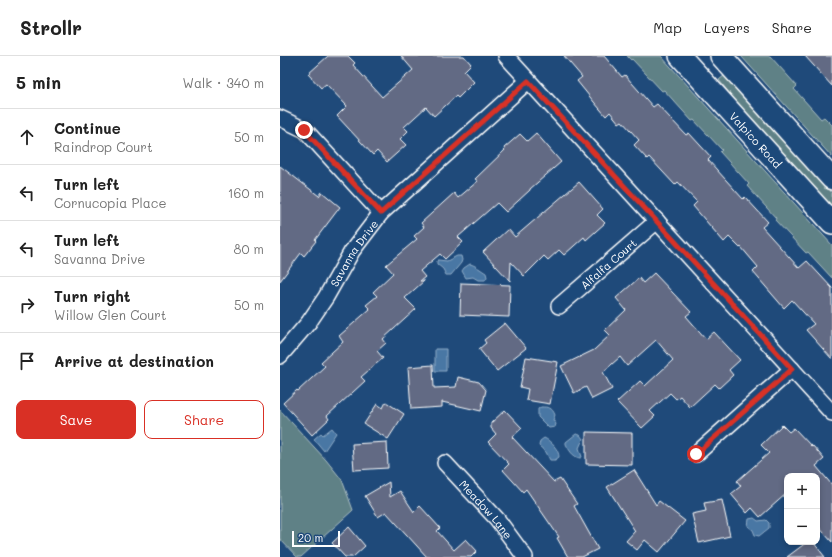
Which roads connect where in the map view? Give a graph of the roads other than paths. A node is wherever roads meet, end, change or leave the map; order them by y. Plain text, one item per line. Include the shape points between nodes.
1 (506, 56) edge
2 (680, 56) edge
3 (720, 56) edge
4 (528, 81) junction
5 (280, 118) edge
6 (832, 179) edge
7 (381, 213) junction
8 (657, 221) junction
9 (832, 223) edge
10 (559, 306) dead end
11 (280, 356) edge
12 (792, 369) junction
13 (832, 413) edge
14 (696, 454) dead end
15 (445, 463) dead end
16 (525, 557) edge

1 - 4 street
2 - 9 main road, Valpico Road
3 - 6 main road
4 - 7 street, Savanna Drive
4 - 8 street
5 - 7 street via 304,130
7 - 11 street, Savanna Drive via 352,251 309,322
8 - 10 street, Alfalfa Court
8 - 12 street
12 - 13 street
12 - 14 street
15 - 16 street, Meadow Lane via 497,519

